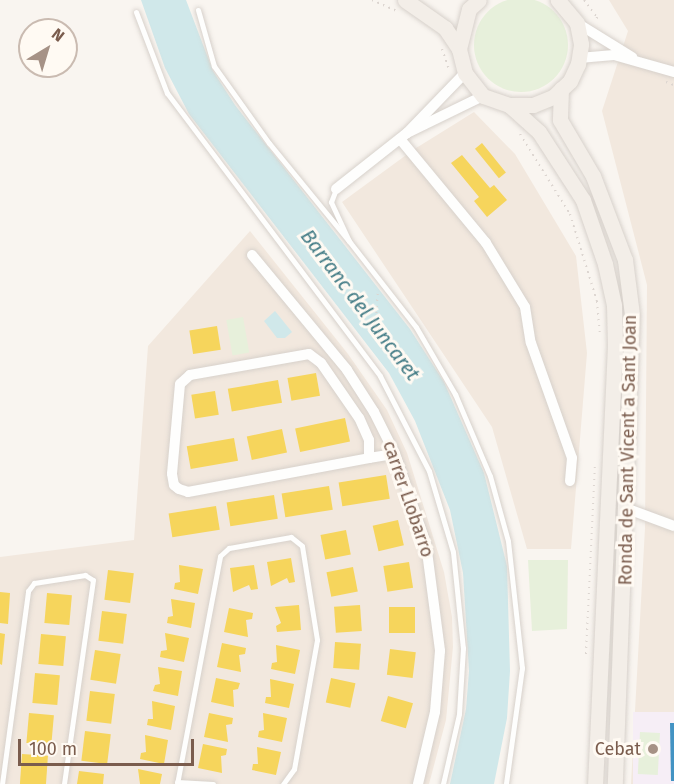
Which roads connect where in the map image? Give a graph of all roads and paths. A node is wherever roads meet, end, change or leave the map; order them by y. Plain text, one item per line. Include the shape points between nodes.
1 (372, 0) edge
2 (479, 0) edge
3 (558, 0) edge
4 (402, 6) edge
5 (198, 10) dead end
6 (136, 12) dead end
7 (577, 23) junction
8 (441, 47) dead end
9 (459, 49) junction
10 (579, 58) junction
11 (637, 60) junction
12 (674, 72) edge
13 (462, 76) junction
14 (561, 89) junction
15 (483, 96) junction
16 (509, 105) junction
17 (513, 126) dead end
18 (403, 136) junction
19 (336, 189) joint
20 (350, 241) junction
21 (252, 255) dead end
22 (374, 284) dead end
23 (376, 319) dead end
24 (600, 336) dead end
25 (394, 454) junction
26 (369, 459) junction
27 (595, 460) dead end
28 (570, 481) dead end
29 (628, 508) junction
30 (674, 526) edge
31 (586, 656) dead end
32 (177, 783) edge
33 (2, 784) edge
34 (64, 784) edge
35 (213, 784) edge
36 (283, 784) edge
37 (417, 784) edge
38 (443, 784) edge
39 (506, 784) edge
40 (595, 784) edge
41 (615, 784) edge

1 - 4 path
2 - 9 main road via 469,9
3 - 7 main road
4 - 9 main road via 445,28
5 - 20 lane via 214,66 269,143
6 - 38 lane via 167,93 374,367 429,471 453,552 463,648 459,714
7 - 10 main road
7 - 11 street
8 - 13 path
9 - 13 main road
10 - 11 street via 614,55
10 - 14 main road via 570,81
11 - 12 street
13 - 15 main road
13 - 18 street
14 - 16 main road via 533,105
14 - 29 main road, Ronda de Sant Vicent a Sant Joan via 560,120 593,176 624,260 632,315
15 - 16 main road, Ronda de Sant Vicent a Sant Joan
15 - 18 street
16 - 40 main road, Ronda de Sant Vicent a Sant Joan via 539,132 583,200 614,304
17 - 24 path via 553,181 570,214 597,301
18 - 19 street
18 - 28 street via 486,243 525,307 531,343 572,458
19 - 20 lane via 331,202
20 - 39 lane via 416,327 455,394 490,476 508,541 522,668
21 - 25 street, carrer Llobarro via 347,369
22 - 23 path via 378,290
25 - 26 street
25 - 37 street, carrer Llobarro via 426,544 439,624 435,712
26 - 26 street via 188,492 179,489 172,474 180,384 190,375 309,354 321,363 359,418 369,440
27 - 31 path
29 - 30 street
29 - 41 main road, Ronda de Sant Vicent a Sant Joan
32 - 35 lane
32 - 36 lane via 220,556 229,548 291,537 302,546 317,640 294,769
33 - 34 lane via 28,591 34,583 85,575 93,580

